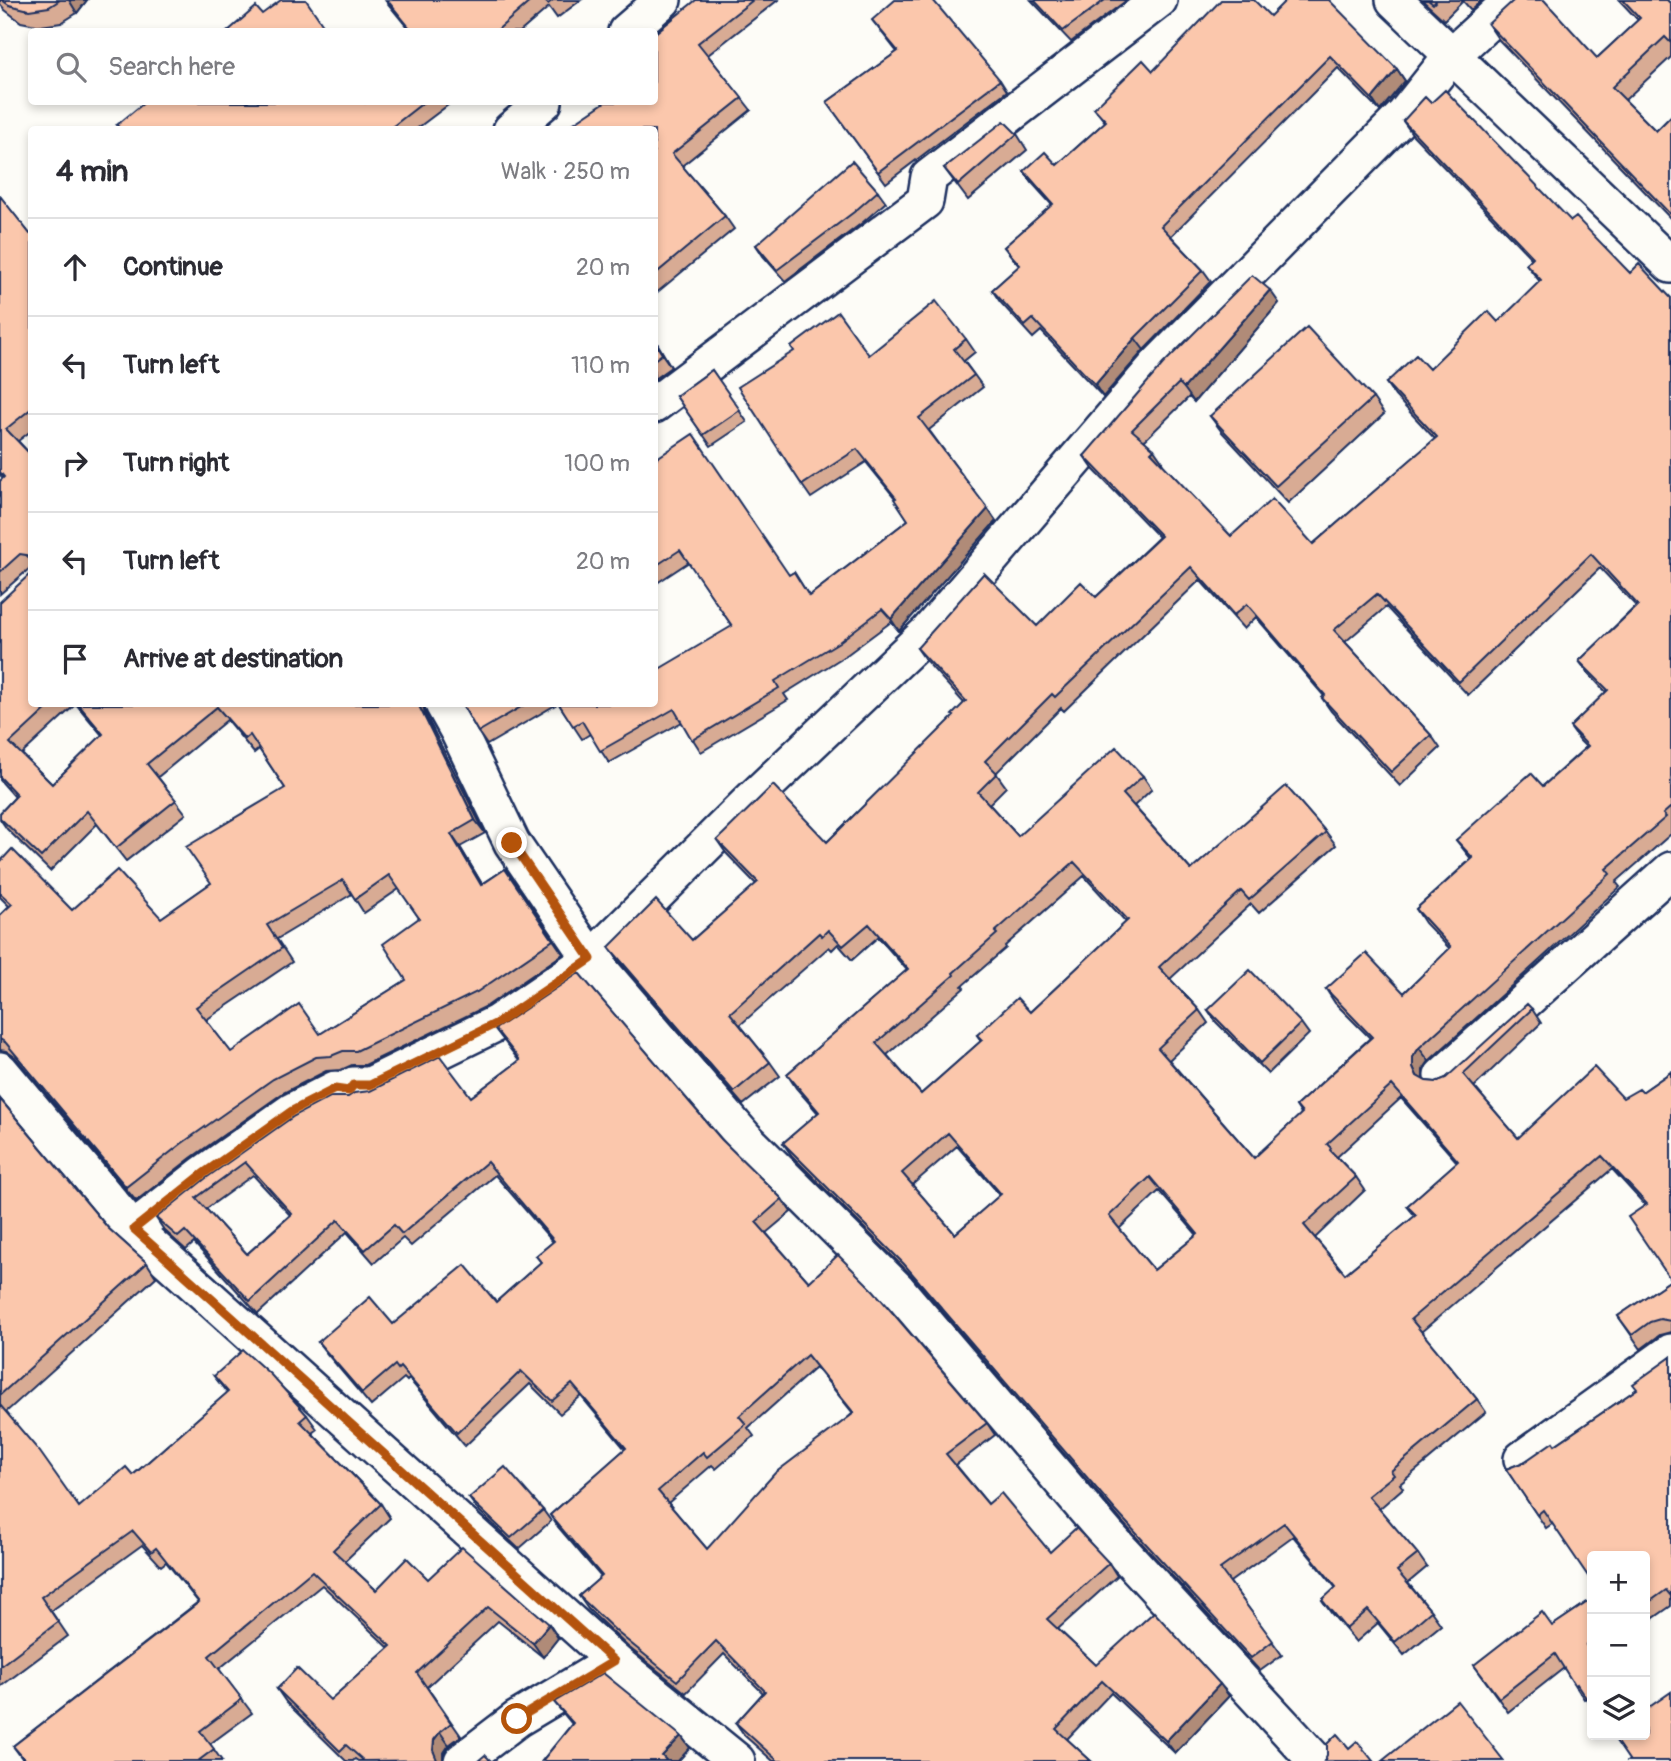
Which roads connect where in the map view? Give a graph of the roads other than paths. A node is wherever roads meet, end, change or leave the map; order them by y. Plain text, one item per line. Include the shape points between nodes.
1 (663, 0) edge
2 (1158, 0) edge
3 (1394, 0) edge
4 (1513, 0) edge
5 (631, 28) edge
6 (1452, 55) junction
7 (540, 105) edge
8 (516, 126) edge
9 (1671, 265) edge
10 (658, 402) edge
11 (444, 707) edge
12 (1671, 870) edge
13 (591, 959) junction
14 (0, 1070) edge
15 (1442, 1076) edge
16 (134, 1229) junction
17 (1671, 1352) edge
18 (1522, 1459) dead end
19 (614, 1661) junction
20 (462, 1761) edge
21 (737, 1761) edge
22 (1316, 1761) edge

1 - 5 street
2 - 10 street via 929,177 925,201
3 - 6 street
4 - 6 street
6 - 9 street
6 - 13 street via 1405,114 1158,363 928,632
7 - 8 street
11 - 13 street via 512,843
12 - 15 street
13 - 16 street via 497,1023 370,1085 353,1085 349,1091 335,1089 292,1111
13 - 22 street via 745,1138 898,1290 1109,1537
14 - 16 street
16 - 19 street
17 - 18 street
19 - 20 street via 517,1719
19 - 21 street

